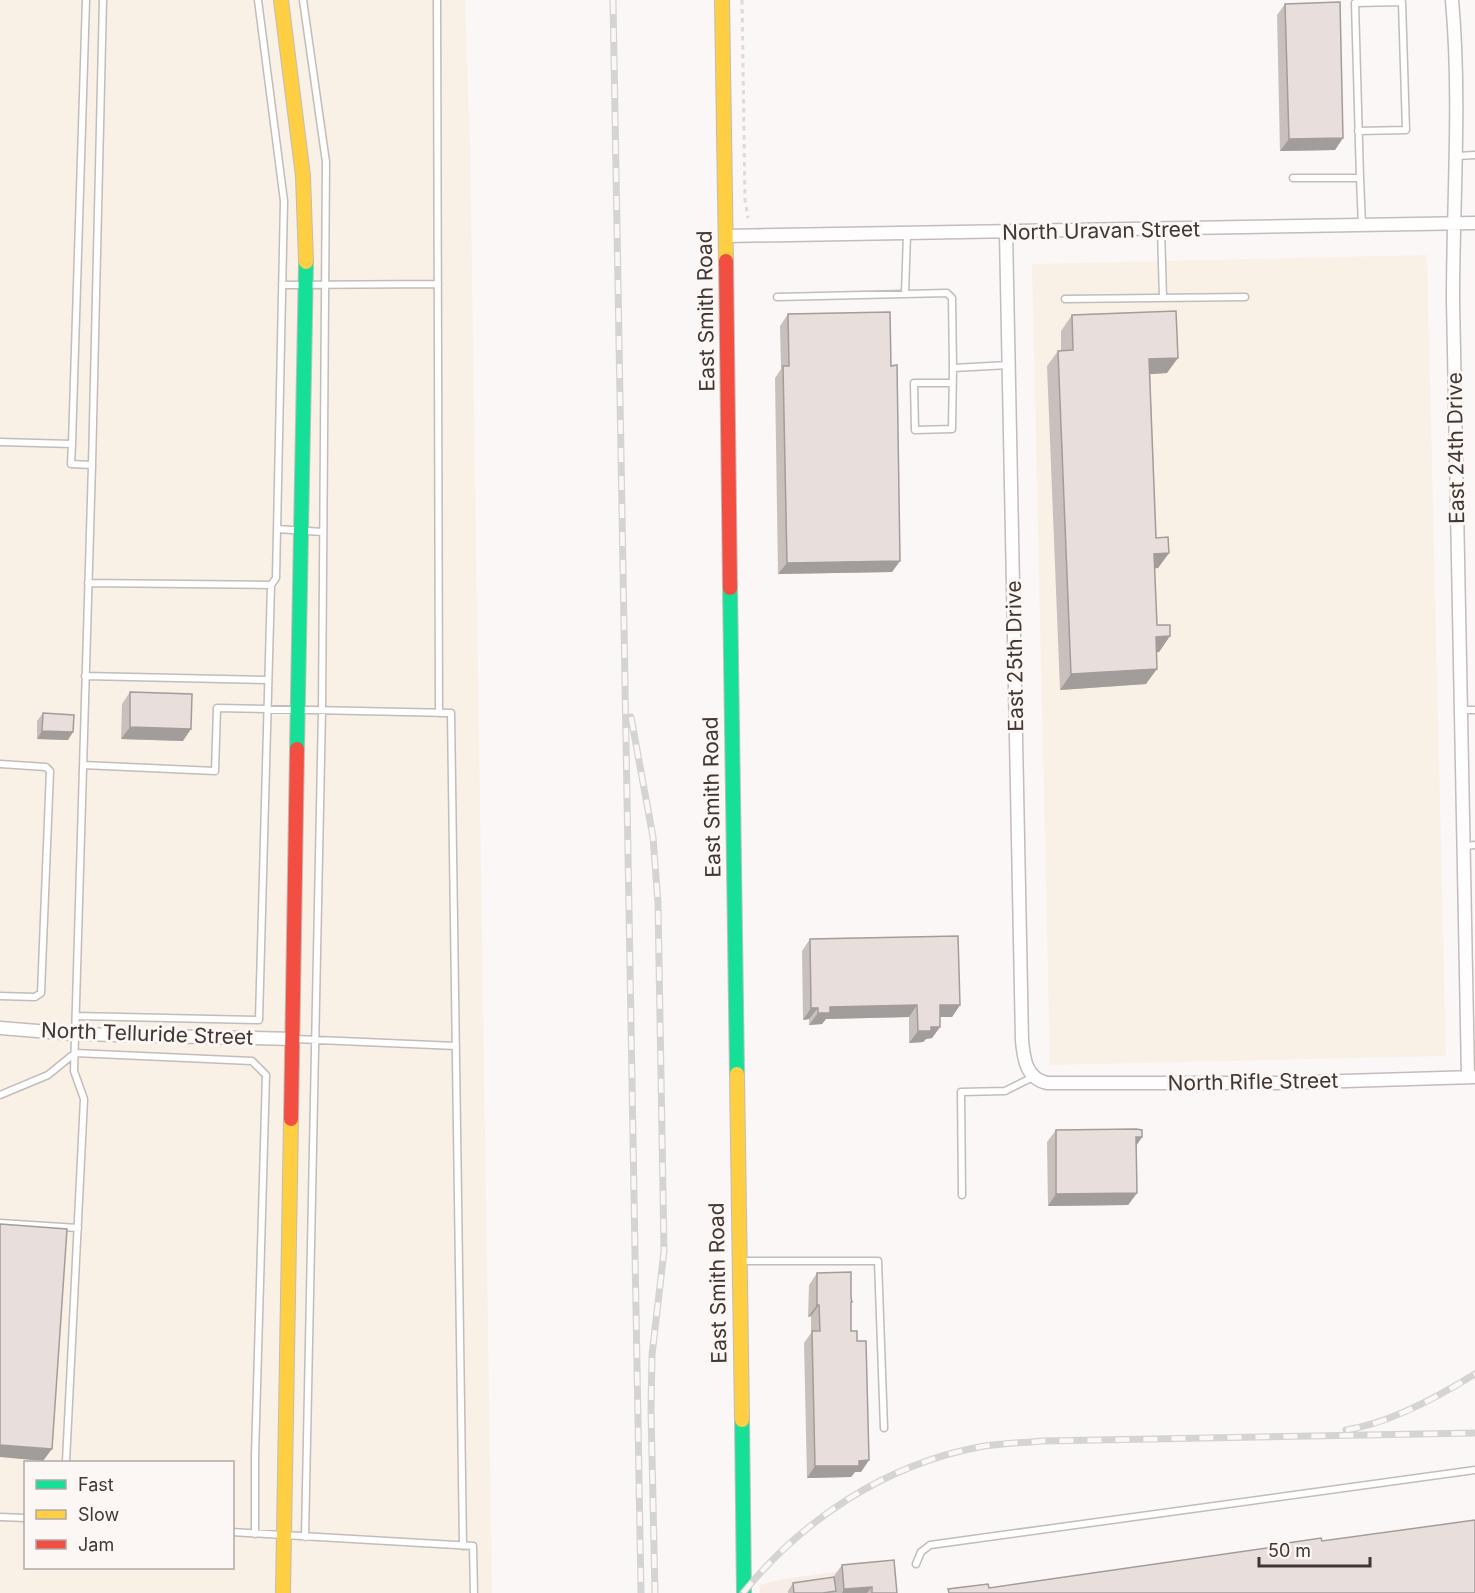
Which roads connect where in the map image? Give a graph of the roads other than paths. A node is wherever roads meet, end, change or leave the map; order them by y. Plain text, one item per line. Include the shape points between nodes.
1 (86, 0) edge
2 (103, 0) edge
3 (258, 0) edge
4 (280, 0) edge
5 (303, 0) edge
6 (437, 0) edge
7 (722, 0) edge
8 (1452, 0) edge
9 (1358, 131) junction
10 (1475, 155) edge
11 (1457, 156) junction
12 (1293, 178) dead end
13 (1359, 178) junction
14 (1475, 223) edge
15 (1453, 224) junction
16 (1362, 226) junction
17 (1161, 230) junction
18 (1006, 232) junction
19 (907, 234) junction
20 (726, 236) junction
21 (305, 284) junction
22 (325, 284) junction
23 (438, 284) junction
24 (282, 285) junction
25 (905, 294) junction
26 (777, 297) dead end
27 (1245, 297) dead end
28 (1163, 298) junction
29 (1065, 299) dead end
30 (1009, 365) junction
31 (953, 368) junction
32 (952, 383) junction
33 (0, 442) edge
34 (72, 444) junction
35 (92, 465) junction
36 (277, 529) junction
37 (302, 531) junction
38 (323, 532) junction
39 (88, 584) junction
40 (271, 585) junction
41 (85, 676) junction
42 (268, 680) junction
43 (268, 709) junction
44 (300, 710) junction
45 (322, 710) junction
46 (1460, 710) junction
47 (1475, 710) edge
48 (439, 712) junction
49 (0, 764) edge
50 (82, 765) junction
51 (1469, 845) edge
52 (1470, 991) edge
53 (0, 996) edge
54 (76, 1016) junction
55 (0, 1028) edge
56 (75, 1034) junction
57 (294, 1039) junction
58 (315, 1041) junction
59 (456, 1046) junction
60 (75, 1053) junction
61 (1033, 1077) junction
62 (1472, 1077) edge
63 (0, 1095) edge
64 (962, 1195) dead end
65 (0, 1222) edge
66 (78, 1228) junction
67 (739, 1261) junction
68 (884, 1428) dead end
69 (66, 1461) edge
70 (1475, 1470) edge
71 (0, 1517) edge
72 (24, 1518) edge
73 (234, 1532) edge
74 (255, 1534) junction
75 (284, 1536) junction
76 (304, 1537) junction
77 (463, 1546) junction
78 (916, 1564) dead end
79 (284, 1593) edge
80 (474, 1593) edge
81 (744, 1593) edge

1 - 34 lane
2 - 35 lane
3 - 24 lane via 284,201
4 - 21 street via 305,180
5 - 22 lane via 326,162
6 - 23 lane
7 - 20 street, East Smith Road
8 - 11 street, East 24th Drive
9 - 9 lane via 1355,3 1402,2 1406,130
9 - 13 lane
10 - 11 lane
11 - 15 street, East 24th Drive
12 - 13 lane
13 - 16 lane
14 - 15 street, North Uravan Street
15 - 16 street, North Uravan Street
15 - 46 street, East 24th Drive
16 - 17 street, North Uravan Street
17 - 18 street, North Uravan Street
17 - 28 lane
18 - 19 street, North Uravan Street
18 - 30 street, East 25th Drive
19 - 20 street, North Uravan Street
19 - 25 lane
20 - 67 street, East Smith Road
21 - 22 lane
21 - 24 lane
21 - 37 street
22 - 23 lane
22 - 38 lane
23 - 48 lane
24 - 36 lane
25 - 26 lane
25 - 31 lane via 947,293 952,298
27 - 28 lane
28 - 29 lane
30 - 31 lane
30 - 61 street, East 25th Drive via 1022,1041 1024,1059
31 - 32 lane
32 - 32 lane via 914,383 915,430 952,429
33 - 34 lane
34 - 35 lane via 71,464
35 - 39 lane
36 - 37 lane
36 - 40 lane via 276,578
37 - 38 lane
37 - 44 street
38 - 45 lane
39 - 40 lane
39 - 41 lane
40 - 42 lane
41 - 42 lane
41 - 50 lane
42 - 43 lane
43 - 44 lane
43 - 50 lane via 217,708 215,771
43 - 54 lane via 259,1020
44 - 45 lane
44 - 57 street
45 - 48 lane
45 - 58 lane
46 - 47 lane
46 - 51 street, East 24th Drive
48 - 59 lane via 451,713
49 - 53 lane via 46,766 50,771 41,993 35,997
50 - 54 lane
51 - 52 street, East 24th Drive
52 - 62 street, East 24th Drive
54 - 56 lane
55 - 56 street, North Telluride Street
56 - 57 street, North Telluride Street
56 - 60 lane
57 - 58 lane
57 - 75 street
58 - 59 lane
58 - 76 lane
59 - 77 lane
60 - 63 lane via 48,1075
60 - 66 lane via 74,1071 84,1099
60 - 74 lane via 252,1061 266,1075
61 - 62 street, North Rifle Street via 1047,1083 1280,1083
61 - 64 lane via 1005,1092 961,1092
65 - 66 lane
66 - 69 lane
67 - 68 lane via 878,1261
67 - 81 street, East Smith Road
70 - 78 lane via 930,1545 921,1552
71 - 72 lane
73 - 74 lane
74 - 75 lane
75 - 76 lane
75 - 79 street
76 - 77 lane
77 - 80 lane via 473,1546

